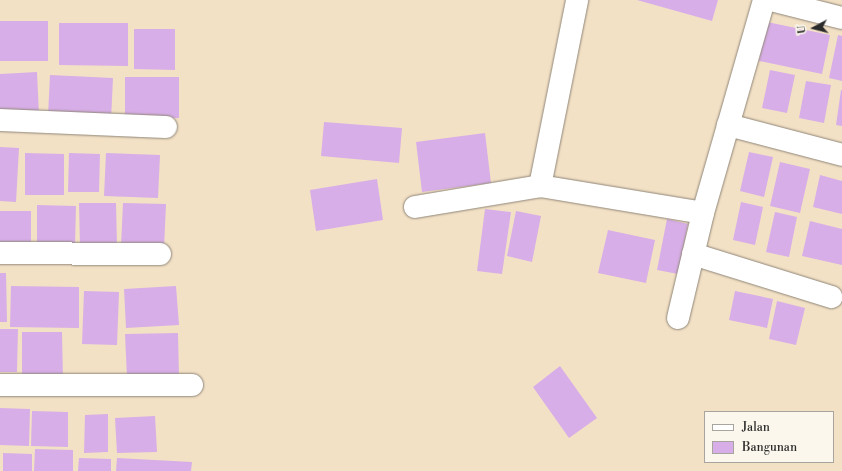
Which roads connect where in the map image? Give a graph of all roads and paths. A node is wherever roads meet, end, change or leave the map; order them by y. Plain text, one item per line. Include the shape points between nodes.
1 (576, 0) edge
2 (764, 0) edge
3 (770, 0) edge
4 (842, 18) edge
5 (0, 120) edge
6 (728, 124) junction
7 (166, 127) dead end
8 (842, 155) edge
9 (540, 186) junction
10 (415, 207) dead end
11 (704, 212) junction
12 (0, 253) edge
13 (160, 254) dead end
14 (693, 254) junction
15 (831, 297) dead end
16 (678, 318) dead end
17 (0, 385) edge
18 (192, 385) dead end

1 - 9 street
2 - 6 street
3 - 4 street
5 - 7 street
6 - 8 street
6 - 11 street
9 - 10 street
9 - 11 street
11 - 14 street
12 - 13 street
14 - 15 street
14 - 16 street
17 - 18 street

